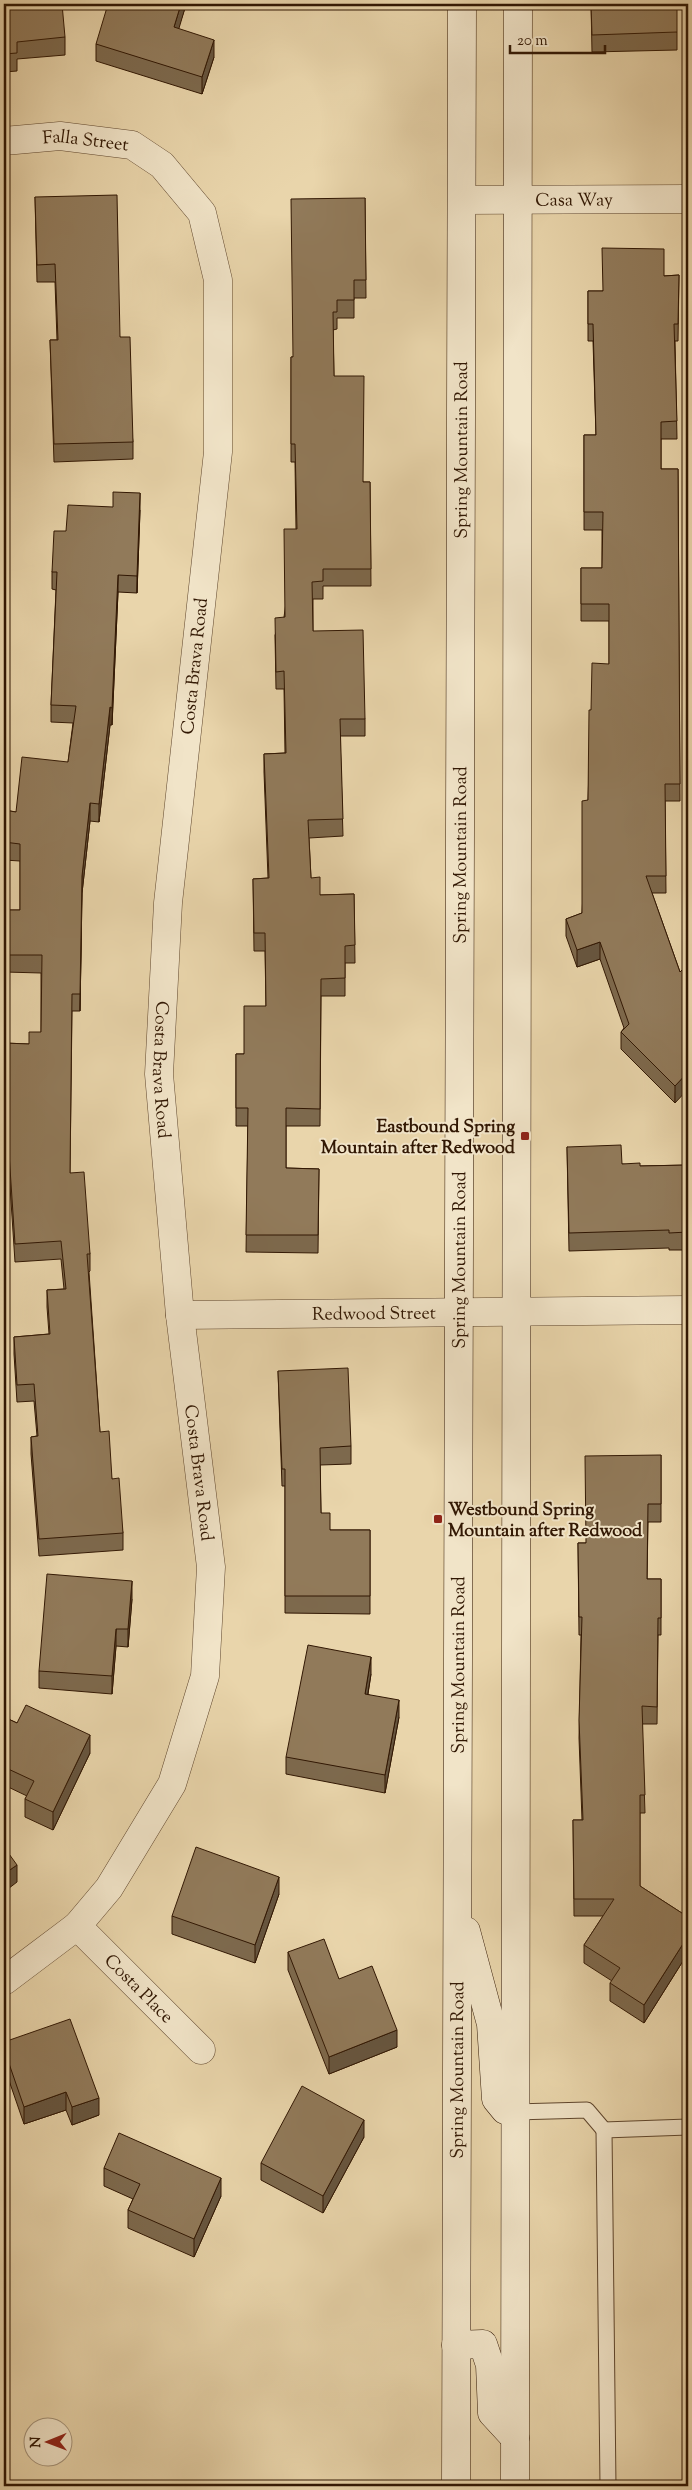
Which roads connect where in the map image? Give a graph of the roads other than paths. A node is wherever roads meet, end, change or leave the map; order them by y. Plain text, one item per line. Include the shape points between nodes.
1 (462, 4) edge
2 (518, 4) edge
3 (4, 141) edge
4 (162, 165) joint
5 (688, 199) edge
6 (462, 200) junction
7 (518, 200) junction
8 (688, 1310) edge
9 (458, 1312) junction
10 (516, 1312) junction
11 (180, 1314) junction
12 (457, 1895) junction
13 (77, 1926) junction
14 (4, 1981) edge
15 (201, 2050) dead end
16 (515, 2112) junction
17 (688, 2127) edge
18 (604, 2130) junction
19 (456, 2345) junction
20 (515, 2438) junction
21 (456, 2486) edge
22 (515, 2486) edge
23 (608, 2486) edge

1 - 6 main road, Spring Mountain Road
2 - 7 main road
3 - 4 main road, Falla Street via 60,136 132,145
4 - 11 main road, Costa Brava Road via 202,213 218,280 218,452 168,903 159,1074
5 - 7 main road, Casa Way
6 - 7 main road, Casa Way
6 - 9 main road, Spring Mountain Road
7 - 10 main road
8 - 10 main road, Redwood Street
9 - 10 main road, Redwood Street
9 - 11 main road, Redwood Street
9 - 12 main road, Spring Mountain Road
10 - 16 main road
11 - 13 main road, Costa Brava Road via 211,1567 205,1676 172,1784 109,1888
12 - 16 main road via 491,2024 496,2099 506,2110
12 - 19 main road, Spring Mountain Road
13 - 14 main road, Costa Brava Road
13 - 15 main road, Costa Place
16 - 18 lane via 587,2110
16 - 20 main road
17 - 18 lane
18 - 23 lane
19 - 20 main road via 483,2344 490,2365 492,2413
19 - 21 main road, Spring Mountain Road
20 - 22 main road

